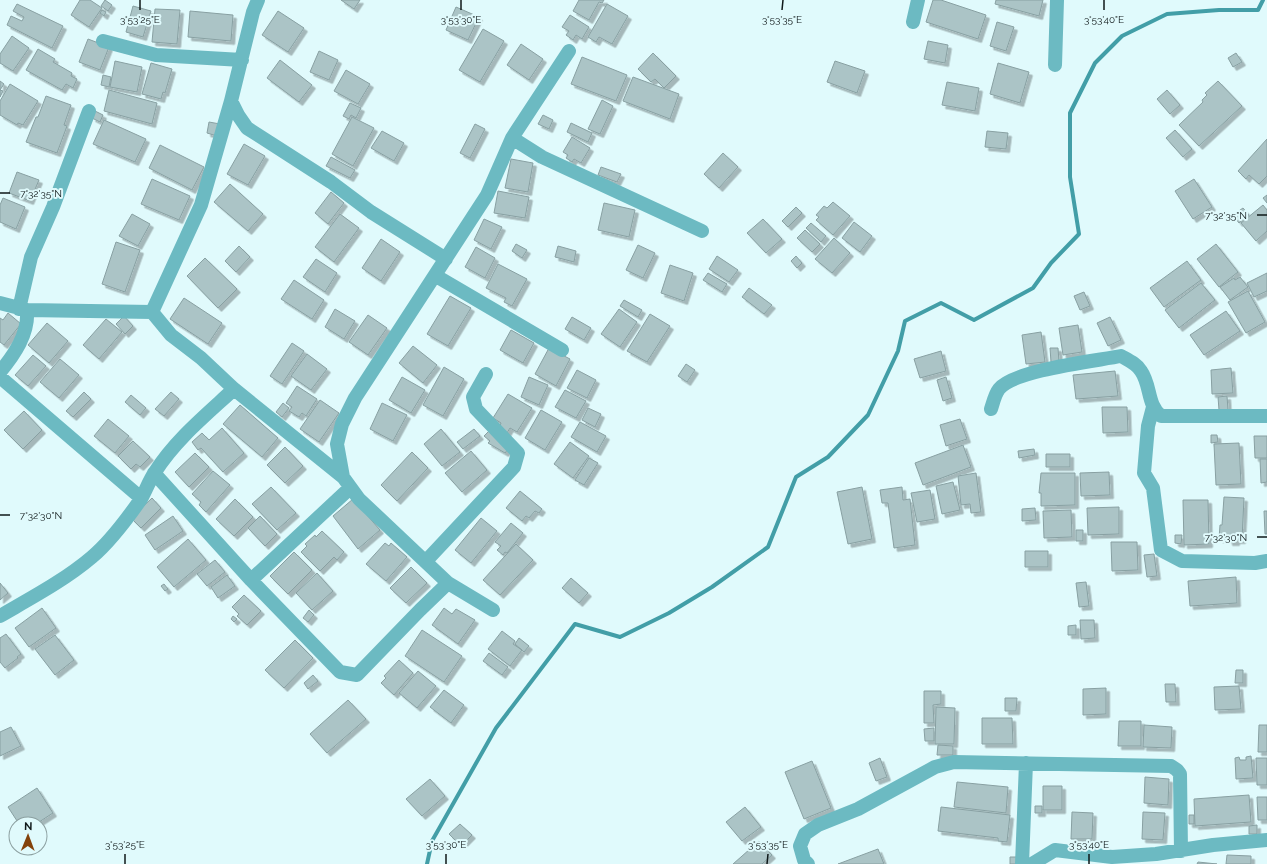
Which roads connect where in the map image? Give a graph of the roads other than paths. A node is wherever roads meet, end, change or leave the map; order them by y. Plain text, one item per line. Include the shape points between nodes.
1 (258, 0) edge
2 (918, 0) edge
3 (1057, 0) edge
4 (914, 22) dead end
5 (102, 41) dead end
6 (569, 51) dead end
7 (242, 60) junction
8 (1056, 65) dead end
9 (231, 101) junction
10 (89, 111) dead end
11 (512, 138) junction
12 (702, 231) dead end
13 (446, 260) junction
14 (436, 276) junction
15 (0, 303) edge
16 (23, 310) junction
17 (152, 312) junction
18 (562, 350) dead end
19 (0, 372) edge
20 (486, 374) dead end
21 (0, 377) edge
22 (234, 389) junction
23 (1153, 407) junction
24 (991, 409) dead end
25 (1267, 416) edge
26 (154, 473) junction
27 (347, 482) junction
28 (141, 498) junction
29 (1267, 561) edge
30 (426, 562) junction
31 (251, 580) junction
32 (448, 583) junction
33 (493, 610) dead end
34 (0, 616) edge
35 (1026, 763) junction
36 (1267, 840) edge
37 (1181, 851) junction
38 (808, 864) edge
39 (1022, 864) edge
40 (1032, 864) edge

1 - 7 street
2 - 4 street
3 - 8 street
5 - 7 street via 156,55
6 - 11 street
7 - 9 street
9 - 13 street via 247,128 331,182 370,212
9 - 17 street via 201,205
10 - 16 street via 31,257
11 - 12 street via 542,157
11 - 13 street via 487,195
13 - 14 street
14 - 18 street
14 - 27 street via 354,398 342,424 337,444
15 - 16 street
16 - 17 street
16 - 19 street via 26,325 23,334 12,358
17 - 22 street via 170,335 201,358
20 - 30 street via 473,397 476,409 518,453 514,467
21 - 28 street
22 - 26 street via 195,426
22 - 27 street
23 - 24 street via 1141,370 1121,356 1031,373 1000,388
23 - 25 street via 1161,416 1171,417
23 - 29 street via 1148,426 1144,473 1153,488 1161,550 1182,560 1255,563
26 - 28 street
26 - 31 street
27 - 30 street via 359,499
27 - 31 street
28 - 34 street via 118,531 92,557
30 - 32 street
31 - 32 street via 340,672 357,675
32 - 33 street
35 - 37 street via 1171,766 1180,774
35 - 38 street via 954,762 935,766 858,810 805,834 800,846 804,860
35 - 39 street
36 - 37 street
37 - 40 street via 1112,857 1054,850

